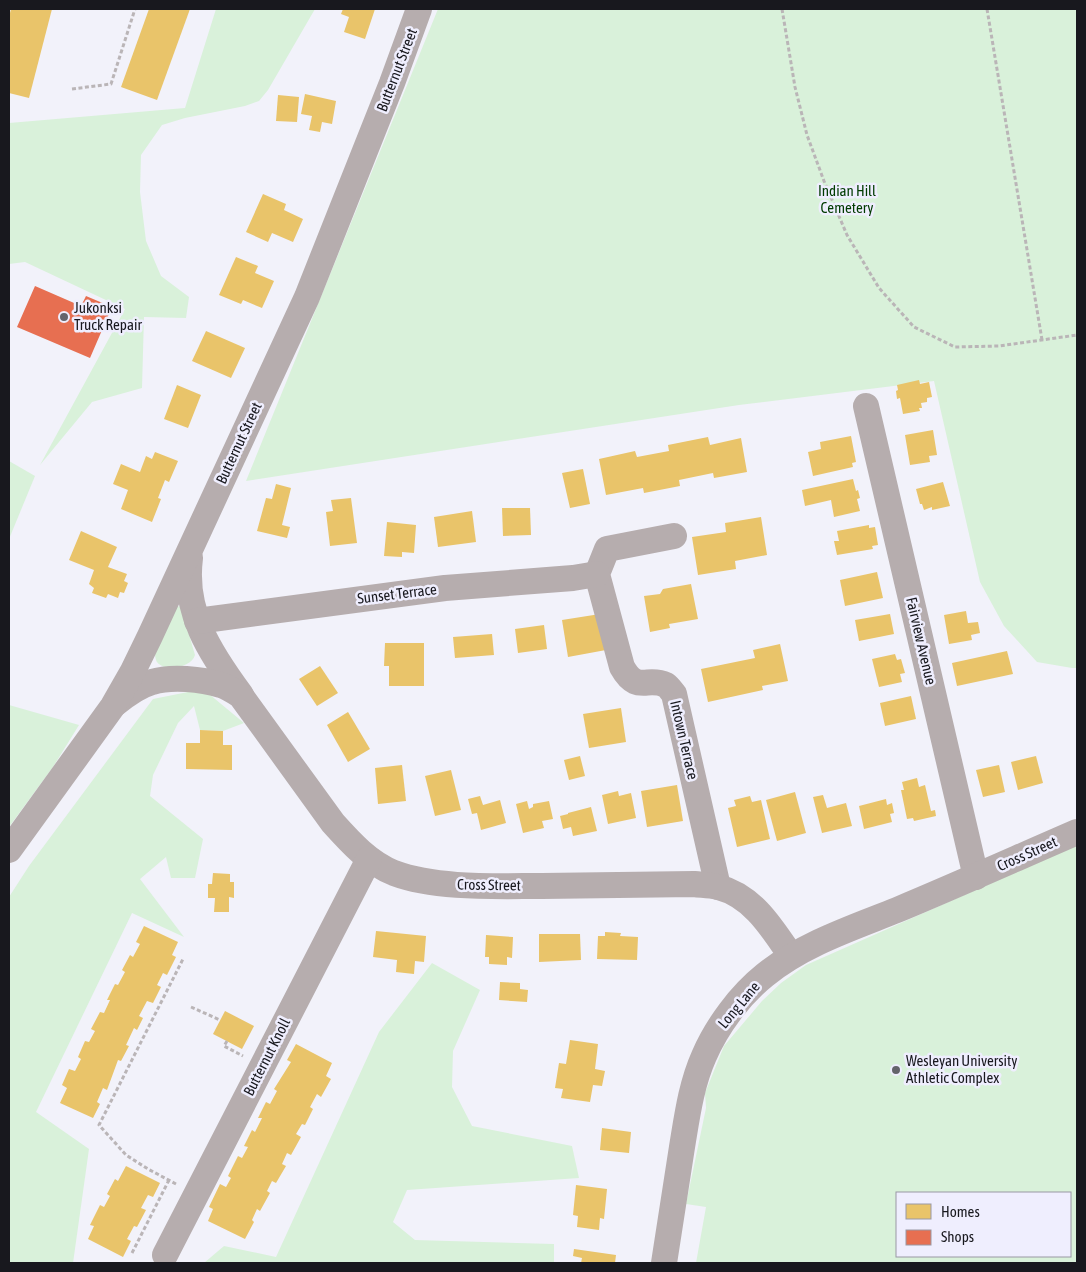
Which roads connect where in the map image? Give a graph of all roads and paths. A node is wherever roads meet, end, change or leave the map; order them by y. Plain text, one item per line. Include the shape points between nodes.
1 (135, 9) edge
2 (419, 9) edge
3 (782, 9) edge
4 (987, 9) edge
5 (72, 89) dead end
6 (1077, 335) edge
7 (1042, 340) junction
8 (866, 406) dead end
9 (195, 536) junction
10 (674, 536) dead end
11 (596, 574) junction
12 (197, 621) junction
13 (241, 696) junction
14 (113, 706) junction
15 (1077, 832) edge
16 (9, 850) edge
17 (369, 859) junction
18 (976, 877) junction
19 (718, 887) junction
20 (791, 956) junction
21 (183, 959) dead end
22 (192, 1007) dead end
23 (220, 1020) dead end
24 (169, 1180) junction
25 (196, 1194) junction
26 (132, 1253) dead end
27 (165, 1255) dead end
28 (664, 1263) edge

1 - 5 path via 111,84
2 - 9 street, Butternut Street via 307,297
3 - 7 path via 807,135 847,235 879,288 914,327 955,347 999,346
4 - 7 path
6 - 7 path
8 - 18 street, Fairview Avenue
9 - 12 street, Cross Street via 188,577
9 - 14 street, Butternut Street via 150,636
10 - 11 street via 607,549
11 - 12 street, Sunset Terrace via 445,588
11 - 19 street, Intown Terrace via 622,667 628,677 638,683 666,686 674,694
12 - 13 street, Cross Street via 216,660
13 - 14 street, Cross Street via 222,685 176,679 152,682 132,691
13 - 17 street, Cross Street via 333,823
14 - 16 street, Butternut Street
15 - 18 street, Cross Street
17 - 19 street, Cross Street via 394,873 450,884 694,884
17 - 25 street, Butternut Knoll
18 - 20 street, Long Lane
19 - 20 street, Cross Street via 738,895 756,909
20 - 28 street, Long Lane via 764,975 740,1000 718,1029 704,1056 689,1109
21 - 24 path via 99,1125 126,1155
22 - 23 path
24 - 25 path
24 - 26 path
25 - 27 street, Butternut Knoll

